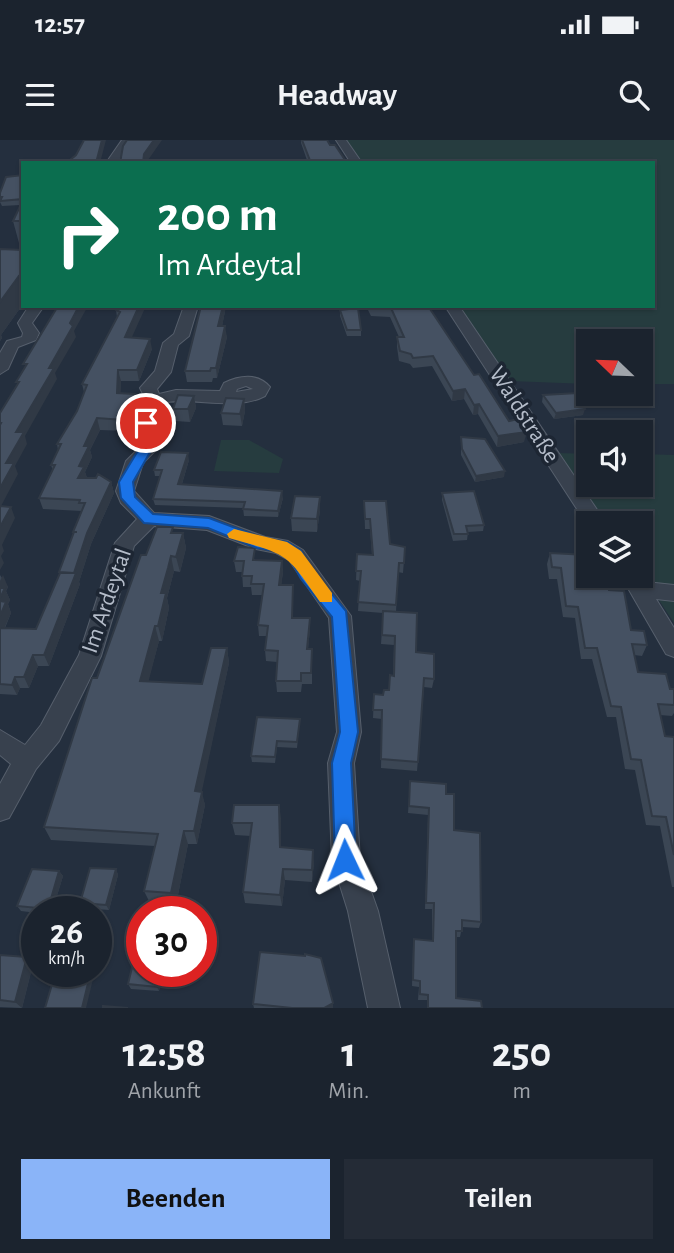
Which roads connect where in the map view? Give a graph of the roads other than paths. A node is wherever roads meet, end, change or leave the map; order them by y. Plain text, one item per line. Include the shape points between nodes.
1 (127, 140) edge
2 (341, 140) edge
3 (112, 161) edge
4 (356, 161) edge
5 (35, 308) edge
6 (190, 308) edge
7 (454, 308) edge
8 (0, 369) edge
9 (226, 397) edge
10 (154, 400) junction
11 (588, 511) edge
12 (149, 519) junction
13 (653, 587) edge
14 (639, 588) edge
15 (674, 593) edge
16 (674, 648) edge
17 (0, 741) edge
18 (27, 761) junction
19 (0, 809) edge
20 (384, 1008) edge

1 - 3 street
2 - 4 street
5 - 8 street via 24,323 32,333 28,340 12,344
6 - 10 street, Im Ardeytal via 181,337 171,342 163,372 148,387
7 - 11 street, Waldstraße
9 - 10 street via 176,395
10 - 12 street, Im Ardeytal via 146,423 154,433 148,449 135,461 125,491
12 - 18 street, Im Ardeytal via 125,543 90,656 50,733
12 - 20 street via 209,523 263,544 281,546 296,555 340,616 349,732 341,763 345,860 363,911
13 - 15 street
14 - 16 street
17 - 18 street
18 - 19 street, Im Ardeytal

